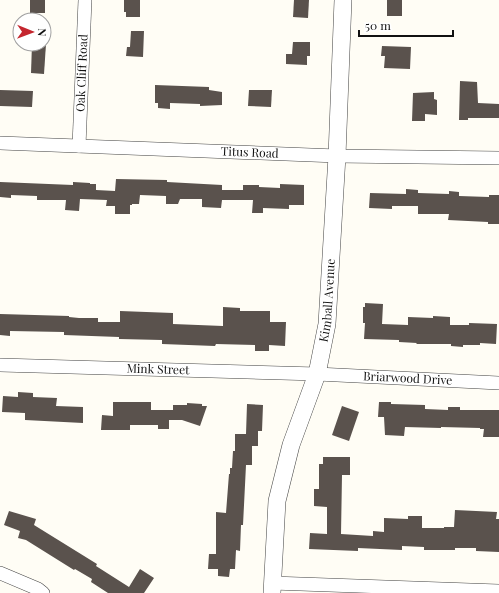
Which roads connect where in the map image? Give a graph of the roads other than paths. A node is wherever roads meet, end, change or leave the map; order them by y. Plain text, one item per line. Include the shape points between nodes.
1 (85, 0) edge
2 (343, 0) edge
3 (0, 143) edge
4 (79, 146) junction
5 (336, 156) junction
6 (499, 158) edge
7 (0, 365) edge
8 (317, 374) junction
9 (499, 383) edge
10 (0, 573) edge
11 (272, 588) edge
12 (435, 591) edge
13 (499, 591) edge
14 (43, 593) edge

1 - 4 street, Oak Cliff Road
2 - 5 street, Kimball Avenue
3 - 4 street, Titus Road
4 - 5 street, Titus Road
5 - 6 street, Titus Road
5 - 8 street, Kimball Avenue via 326,324
7 - 8 street, Mink Street
8 - 9 street, Briarwood Drive
8 - 11 street, Kimball Avenue via 291,445 277,501
10 - 14 street
11 - 12 street
12 - 13 street

